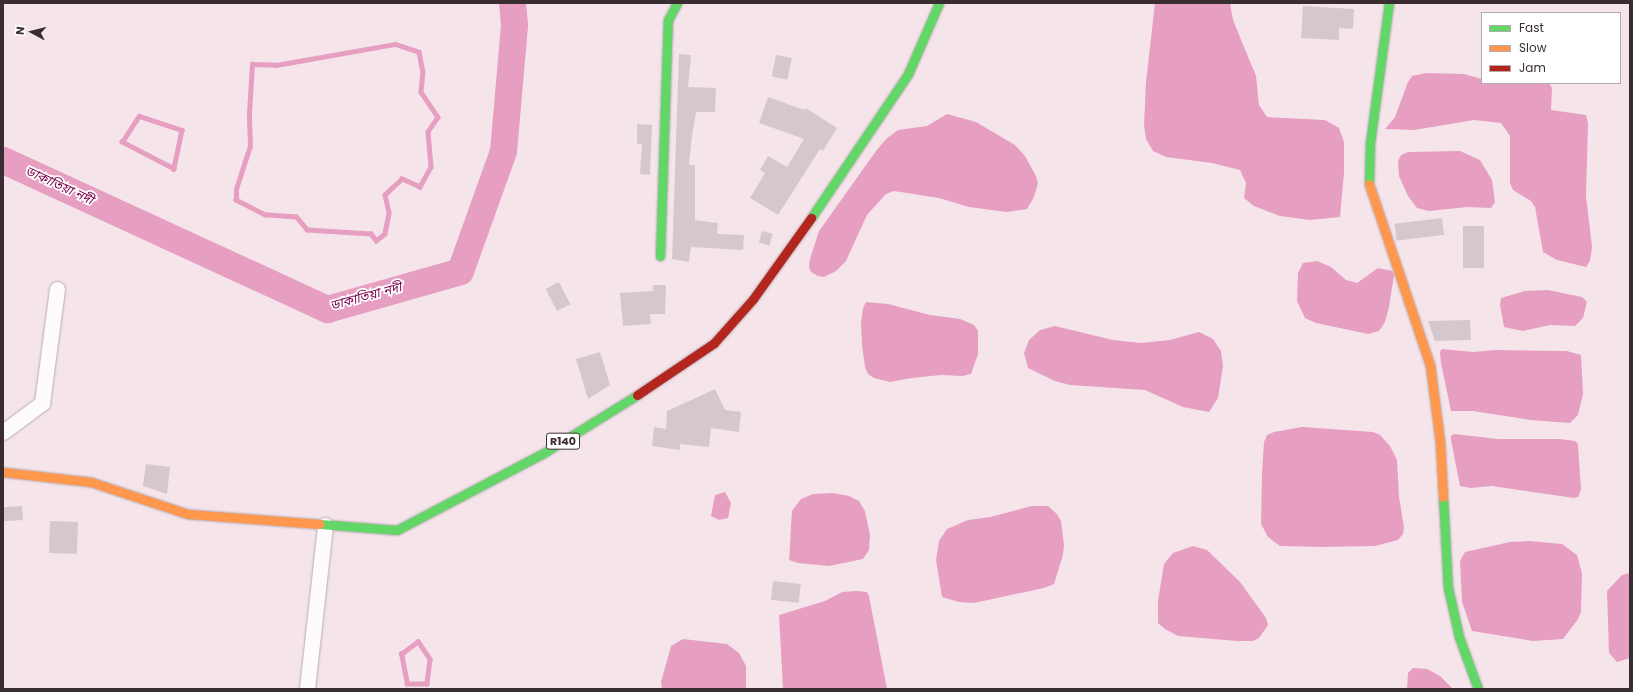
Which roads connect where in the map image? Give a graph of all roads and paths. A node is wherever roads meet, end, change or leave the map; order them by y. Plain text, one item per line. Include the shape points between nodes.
1 (677, 3) edge
2 (939, 3) edge
3 (1389, 3) edge
4 (660, 256) dead end
5 (57, 289) dead end
6 (3, 432) edge
7 (3, 472) edge
8 (325, 525) junction
9 (307, 689) edge
10 (1478, 689) edge

1 - 4 main road via 668,20
2 - 8 main road, R140 via 908,74 791,247 753,299 714,343 633,398 542,454 398,530
3 - 10 main road via 1370,143 1369,186 1430,365 1440,442 1448,588 1459,637
5 - 6 street via 42,403
7 - 8 main road, R140 via 91,482 188,514
8 - 9 street

